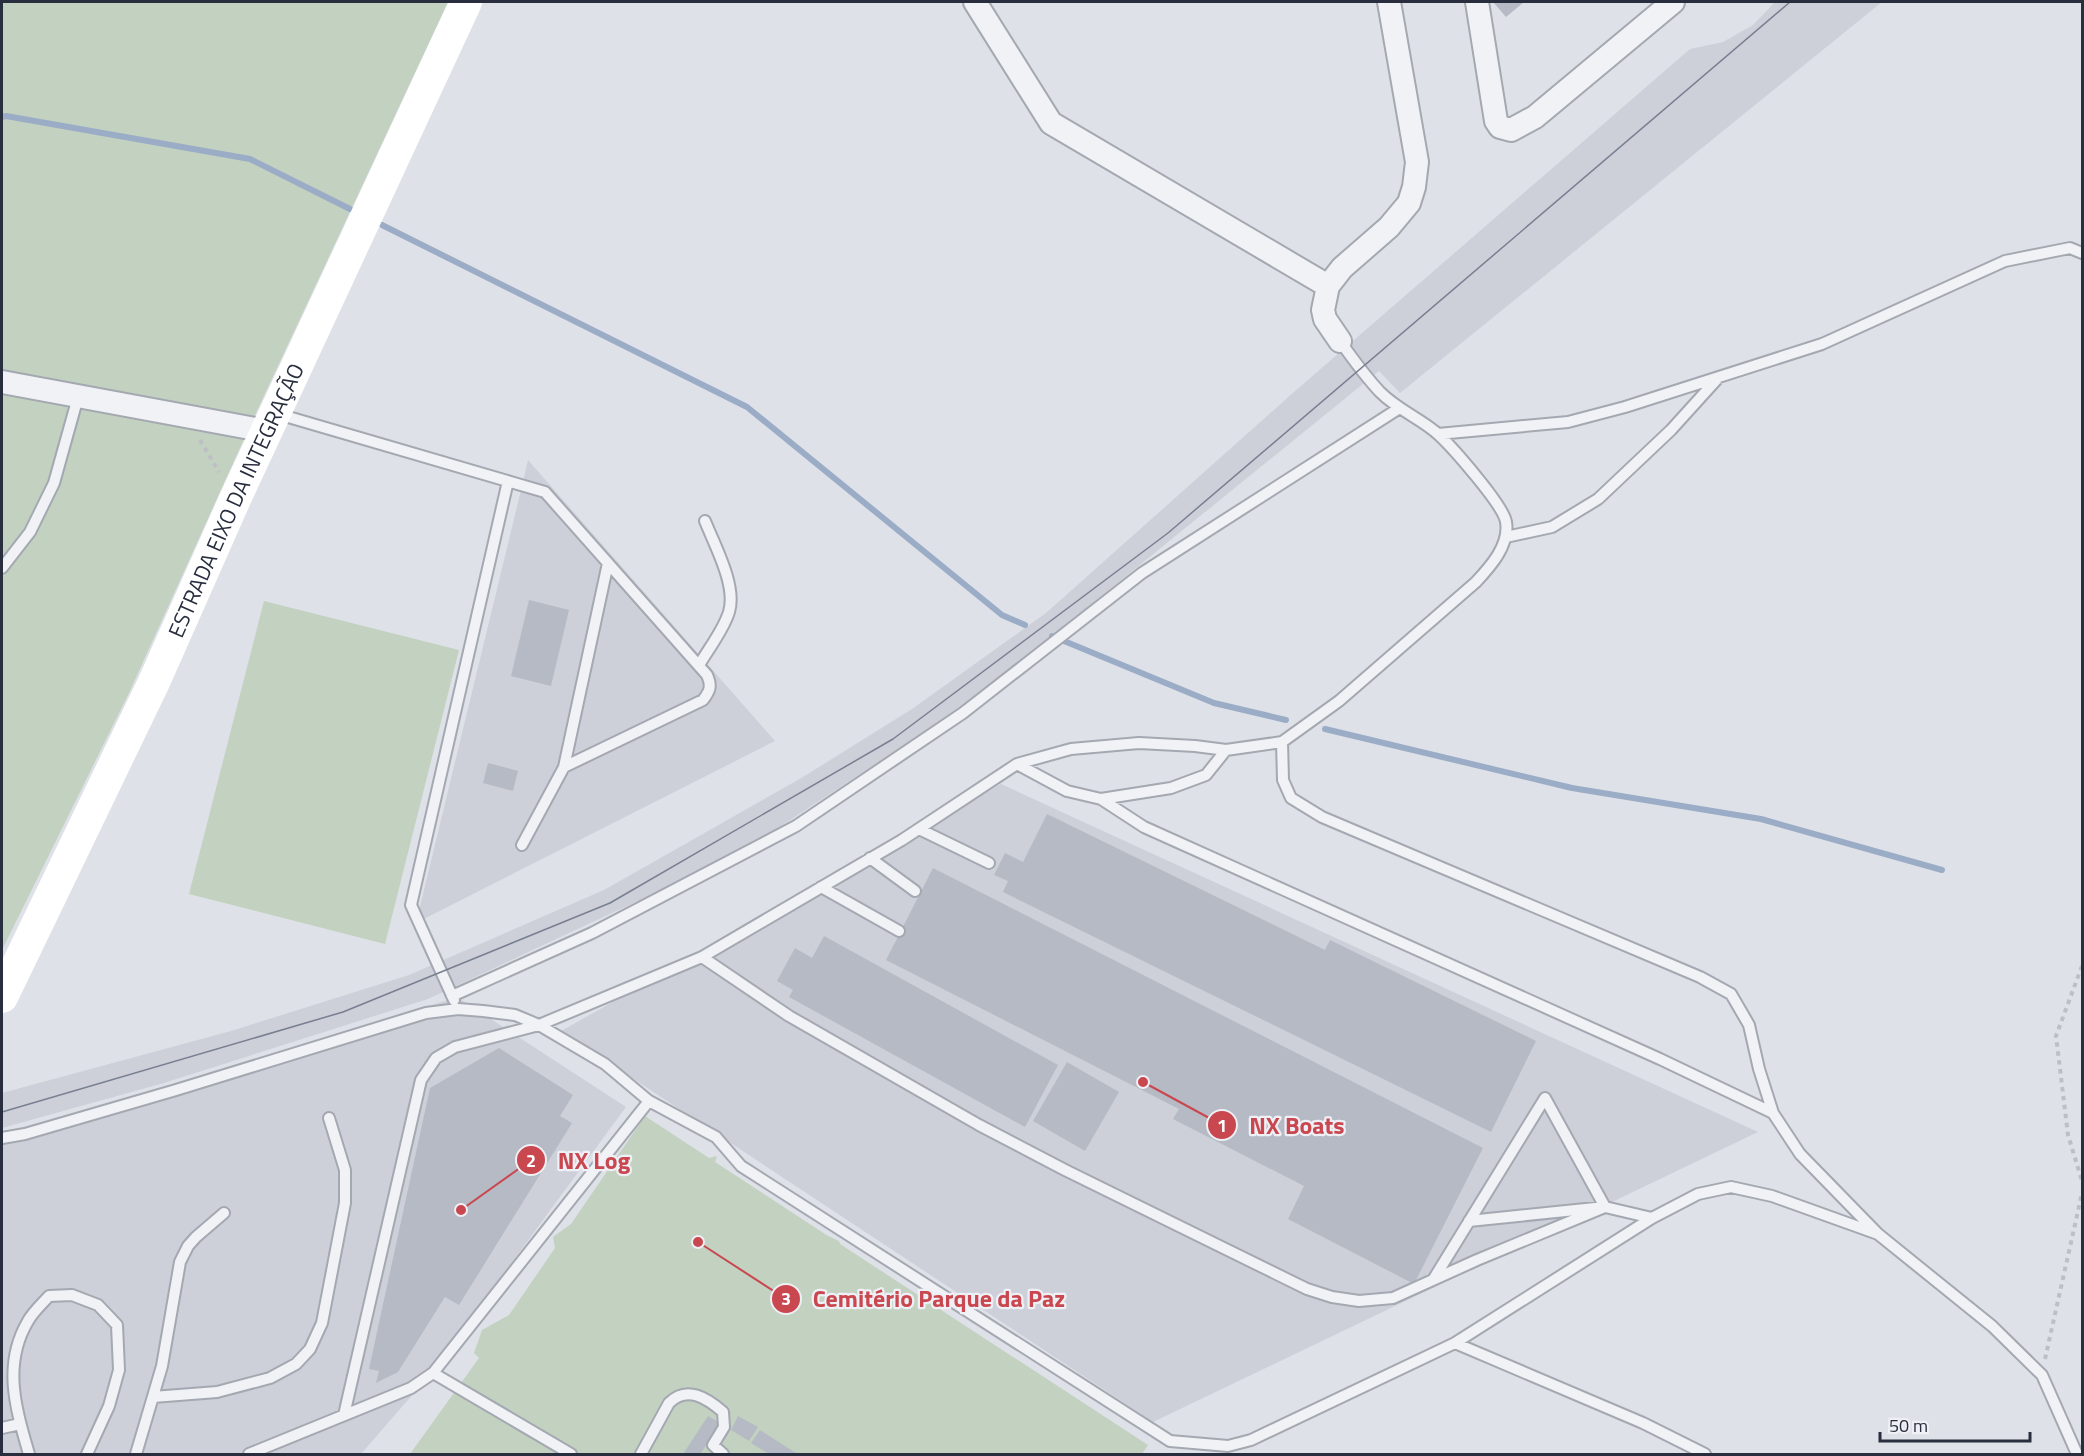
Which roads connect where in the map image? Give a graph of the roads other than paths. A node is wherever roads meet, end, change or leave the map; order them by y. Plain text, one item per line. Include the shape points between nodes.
1 (466, 2) edge
2 (975, 2) edge
3 (1389, 2) edge
4 (1477, 2) edge
5 (1672, 2) edge
6 (2082, 253) edge
7 (1328, 286) junction
8 (1340, 341) joint
9 (1719, 377) junction
10 (2, 382) edge
11 (78, 397) junction
12 (1398, 408) junction
13 (271, 422) junction
14 (1438, 434) junction
15 (508, 481) junction
16 (705, 521) dead end
17 (1506, 537) junction
18 (608, 563) junction
19 (2, 568) edge
20 (699, 665) junction
21 (1282, 742) junction
22 (1226, 750) junction
23 (1017, 764) junction
24 (564, 767) junction
25 (1101, 799) junction
26 (919, 829) junction
27 (522, 845) dead end
28 (870, 858) junction
29 (989, 863) dead end
30 (821, 887) junction
31 (915, 891) dead end
32 (899, 931) dead end
33 (702, 957) junction
34 (452, 996) junction
35 (2, 997) edge
36 (458, 1009) junction
37 (539, 1025) junction
38 (649, 1101) junction
39 (1773, 1113) junction
40 (329, 1118) dead end
41 (2, 1138) edge
42 (1605, 1207) junction
43 (225, 1213) dead end
44 (1652, 1218) junction
45 (1469, 1221) junction
46 (1878, 1234) junction
47 (1433, 1280) junction
48 (1455, 1343) junction
49 (433, 1373) junction
50 (153, 1397) junction
51 (344, 1415) junction
52 (20, 1424) junction
53 (2, 1428) edge
54 (1226, 1450) edge
55 (29, 1455) edge
56 (87, 1455) edge
57 (136, 1455) edge
58 (249, 1455) edge
59 (571, 1455) edge
60 (641, 1455) edge
61 (723, 1455) edge
62 (1705, 1455) edge
63 (2077, 1455) edge

1 - 13 main road, ESTRADA EIXO DA INTEGRAÇÃO
2 - 7 street via 1051,123
3 - 7 street via 1417,162 1414,187 1409,203 1389,227 1342,268
4 - 5 street via 1496,121 1511,130 1535,117
6 - 9 lane via 2070,248 2005,261 1822,344
7 - 8 street via 1323,310
8 - 12 lane via 1360,370
9 - 14 lane via 1568,422
9 - 17 lane via 1671,430 1598,499 1552,527
10 - 11 street
11 - 13 street via 182,415
11 - 19 lane via 54,483 30,532
12 - 14 lane
12 - 34 lane via 1142,573 963,713 796,826 592,933
13 - 15 lane
13 - 35 main road, ESTRADA EIXO DA INTEGRAÇÃO via 154,682
14 - 17 lane via 1497,502 1506,521
15 - 18 lane via 544,492
15 - 34 lane via 411,905
16 - 20 lane via 731,590 730,609
17 - 21 lane via 1493,563 1459,599 1339,701
18 - 20 lane
18 - 24 lane
20 - 24 lane via 711,684 703,700
21 - 22 lane
21 - 39 lane via 1283,780 1291,798 1322,817 1689,972 1731,994 1749,1025
22 - 23 lane via 1139,743 1071,749
22 - 25 lane via 1206,775 1171,788
23 - 25 lane via 1067,791
23 - 26 lane
24 - 27 lane
25 - 39 lane via 1144,827
26 - 28 lane
26 - 29 lane
28 - 30 lane
28 - 31 lane
30 - 32 lane
30 - 33 lane
33 - 37 lane
33 - 47 lane via 789,1016 979,1125 1307,1289 1359,1301 1393,1298
34 - 36 lane
36 - 37 lane via 515,1015
36 - 41 lane via 426,1013 176,1090
37 - 38 lane via 605,1065
37 - 51 lane via 454,1047 436,1058 421,1080
38 - 49 lane
38 - 54 lane via 716,1137 741,1166 1170,1441
39 - 46 lane via 1800,1154
40 - 50 lane via 345,1170 345,1203 322,1323 310,1349 296,1364 270,1378 217,1392
42 - 44 lane
42 - 45 lane
42 - 45 lane via 1545,1098
42 - 47 lane
43 - 50 lane via 196,1237 180,1262 167,1345
44 - 46 lane via 1698,1194 1731,1187 1772,1196
44 - 48 lane
45 - 47 lane
46 - 63 lane via 1992,1326 2042,1375
48 - 54 lane
48 - 62 lane via 1643,1423
49 - 51 lane via 411,1388
49 - 59 lane
50 - 57 lane
51 - 58 lane
52 - 53 lane
52 - 55 lane
52 - 56 lane via 12,1375 18,1341 29,1319 49,1296 72,1295 99,1305 117,1325 119,1370 109,1406
60 - 61 lane via 669,1403 686,1394 703,1398 723,1412 724,1427 713,1445

